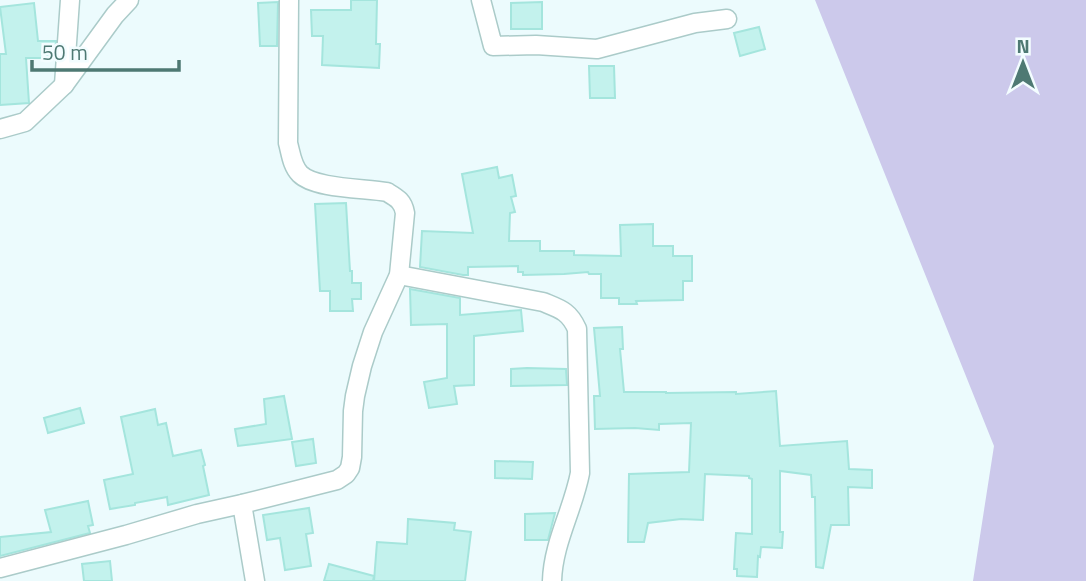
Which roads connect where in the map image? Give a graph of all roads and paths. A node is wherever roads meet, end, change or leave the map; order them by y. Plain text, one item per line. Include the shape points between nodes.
1 (70, 0) edge
2 (129, 0) edge
3 (289, 0) edge
4 (481, 0) edge
5 (727, 19) dead end
6 (64, 85) junction
7 (0, 129) edge
8 (399, 275) junction
9 (242, 504) junction
10 (0, 568) edge
11 (255, 581) edge
12 (552, 581) edge

1 - 6 street
2 - 6 street
3 - 8 street via 288,143 293,162 309,180 387,192 404,205
4 - 5 street via 493,47 597,49
6 - 7 street via 25,122
8 - 9 street via 362,366 346,474
8 - 12 street via 543,302 572,318 580,473 556,550
9 - 10 street
9 - 11 street

